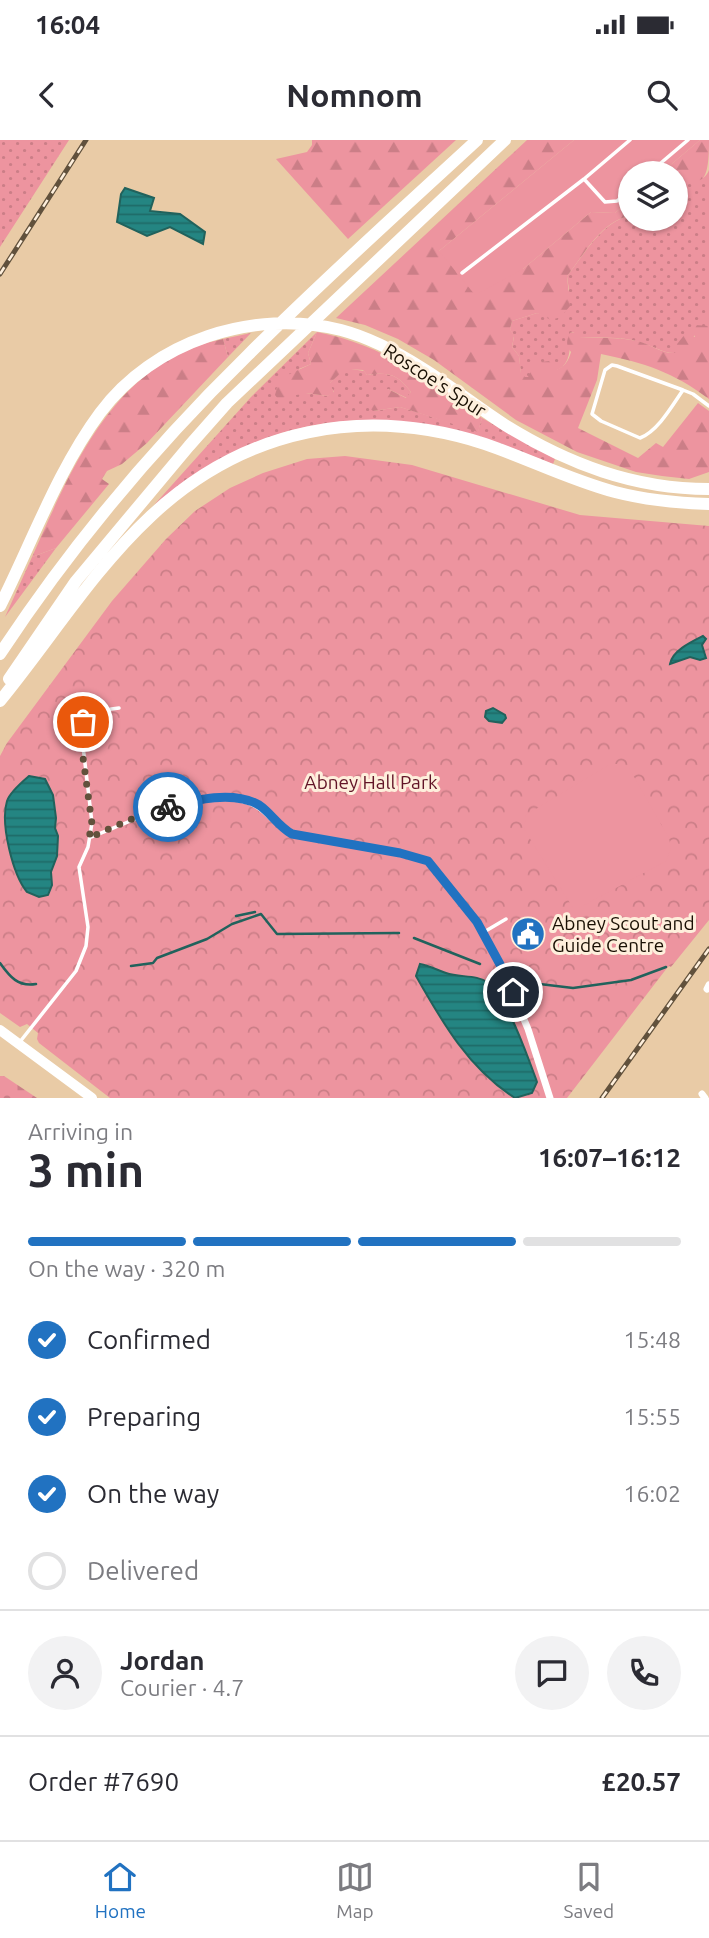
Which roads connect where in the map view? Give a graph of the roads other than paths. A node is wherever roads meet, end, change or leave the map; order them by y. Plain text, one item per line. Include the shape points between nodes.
1 (477, 140) edge
2 (505, 140) edge
3 (630, 140) edge
4 (688, 140) edge
5 (663, 161) edge
6 (584, 180) junction
7 (618, 200) edge
8 (462, 272) dead end
9 (683, 390) junction
10 (709, 406) edge
11 (709, 489) edge
12 (709, 504) edge
13 (0, 606) edge
14 (0, 654) edge
15 (0, 693) edge
16 (0, 701) edge
17 (119, 708) dead end
18 (239, 799) joint
19 (89, 838) junction
20 (506, 919) dead end
21 (482, 933) junction
22 (0, 1030) edge
23 (19, 1043) junction
24 (92, 1098) edge
25 (550, 1098) edge

1 - 14 highway via 190,414 105,512
2 - 15 highway via 227,403 76,581
3 - 6 lane
4 - 5 lane
6 - 7 lane via 604,202
6 - 8 lane
9 - 9 lane via 644,437 592,414 605,370 612,365
9 - 10 lane
11 - 13 highway, Roscoe's Spur via 639,483 573,462 504,424 391,349 340,330 286,324 227,330 156,362 101,411 74,453
12 - 16 highway, Roscoe's Spur via 613,491 485,444 430,430 369,425 288,436 214,467 150,517 90,584
17 - 19 lane via 93,714 81,729 92,824
18 - 19 lane via 215,797 185,803
18 - 21 street via 261,806 292,834 428,861
19 - 23 lane via 79,867 88,927 84,954 76,971
20 - 21 lane
21 - 25 street via 505,973
22 - 23 main road
23 - 24 main road

